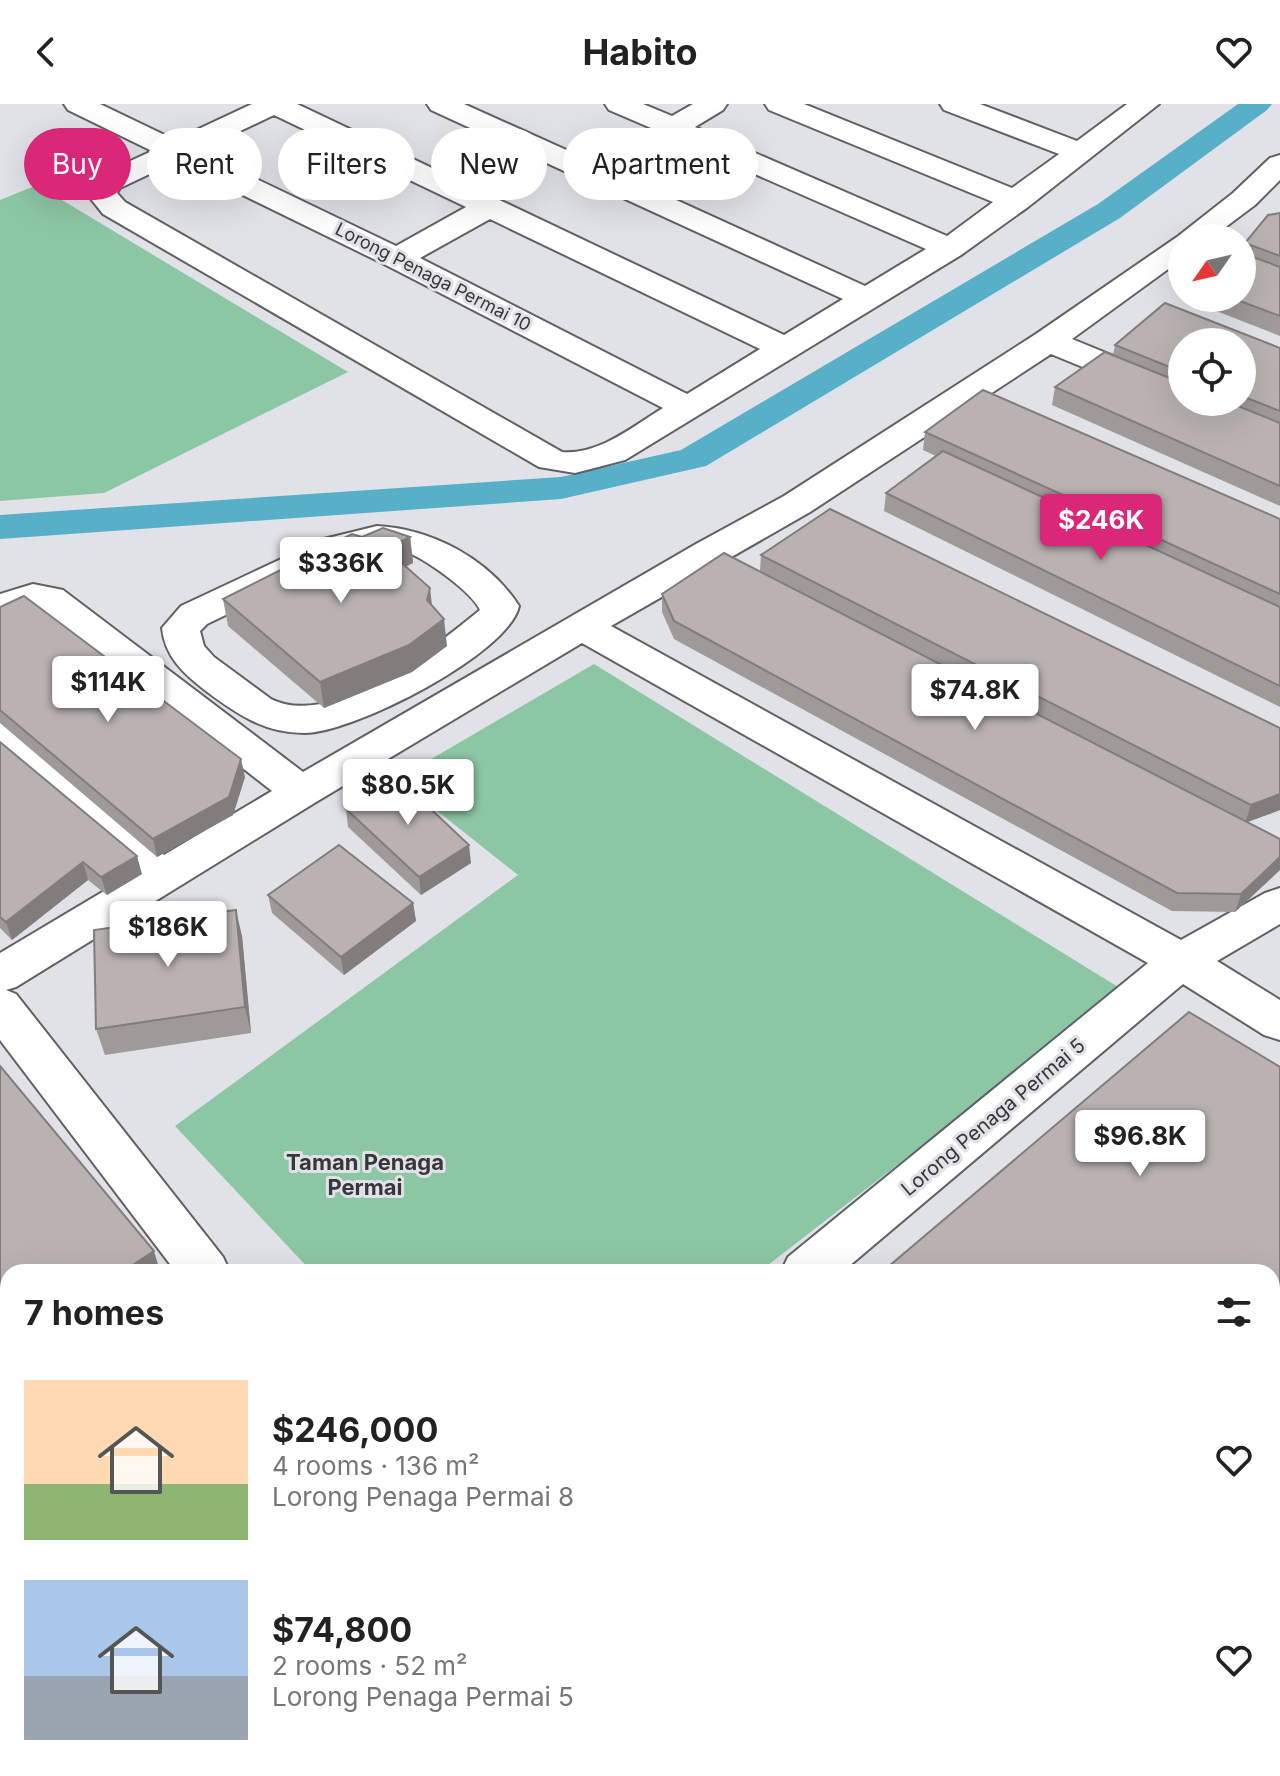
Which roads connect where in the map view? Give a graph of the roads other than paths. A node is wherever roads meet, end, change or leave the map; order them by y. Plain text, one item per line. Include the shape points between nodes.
1 (78, 104) edge
2 (274, 104) edge
3 (441, 104) edge
4 (619, 104) edge
5 (713, 104) edge
6 (779, 104) edge
7 (954, 104) edge
8 (1145, 104) edge
9 (224, 128) edge
10 (673, 128) joint
11 (147, 137) edge
12 (1080, 152) junction
13 (563, 160) edge
14 (147, 164) edge
15 (1280, 164) edge
16 (758, 165) edge
17 (262, 192) edge
18 (1244, 199) junction
19 (651, 200) edge
20 (1017, 201) junction
21 (487, 208) junction
22 (1280, 212) edge
23 (1211, 224) edge
24 (950, 248) junction
25 (397, 258) junction
26 (1168, 260) edge
27 (866, 298) junction
28 (1048, 341) junction
29 (784, 348) junction
30 (1168, 390) edge
31 (687, 407) junction
32 (894, 440) junction
33 (937, 460) edge
34 (797, 504) junction
35 (839, 526) edge
36 (709, 552) junction
37 (751, 574) edge
38 (0, 607) edge
39 (584, 628) junction
40 (435, 666) junction
41 (473, 691) junction
42 (0, 736) edge
43 (301, 792) junction
44 (160, 876) junction
45 (1280, 904) edge
46 (1181, 961) junction
47 (0, 975) edge
48 (0, 1006) edge
49 (1280, 1022) edge
50 (199, 1264) edge
51 (816, 1264) edge

1 - 11 street, Lorong Penaga Permai 10
2 - 9 street
2 - 21 street
3 - 13 street
4 - 10 street
5 - 10 street
6 - 20 street
7 - 12 street
8 - 12 street
12 - 20 street
14 - 31 street via 108,182 102,194 114,208 551,460 568,465 591,462
15 - 18 street
16 - 24 street
17 - 25 street, Lorong Penaga Permai 10
18 - 22 street
18 - 23 street
19 - 27 street
20 - 24 street
21 - 25 street
21 - 29 street
24 - 27 street
25 - 31 street, Lorong Penaga Permai 10
26 - 28 street via 1129,300
27 - 29 street
28 - 30 street
28 - 32 street via 983,400
29 - 31 street
32 - 33 street
32 - 34 street
34 - 35 street
34 - 36 street
36 - 37 street
36 - 39 street
38 - 43 street via 33,596 50,599
39 - 41 street
39 - 46 street
40 - 40 street via 360,706 315,718 282,719 255,709 194,661 181,644 181,628 194,615 337,547 377,537 401,538 422,544 500,606 498,615
40 - 41 street
41 - 43 street
42 - 44 street
43 - 44 street
44 - 47 street
45 - 46 street, Lorong Penaga Permai 5
46 - 49 street
46 - 51 street, Lorong Penaga Permai 5
48 - 50 street

